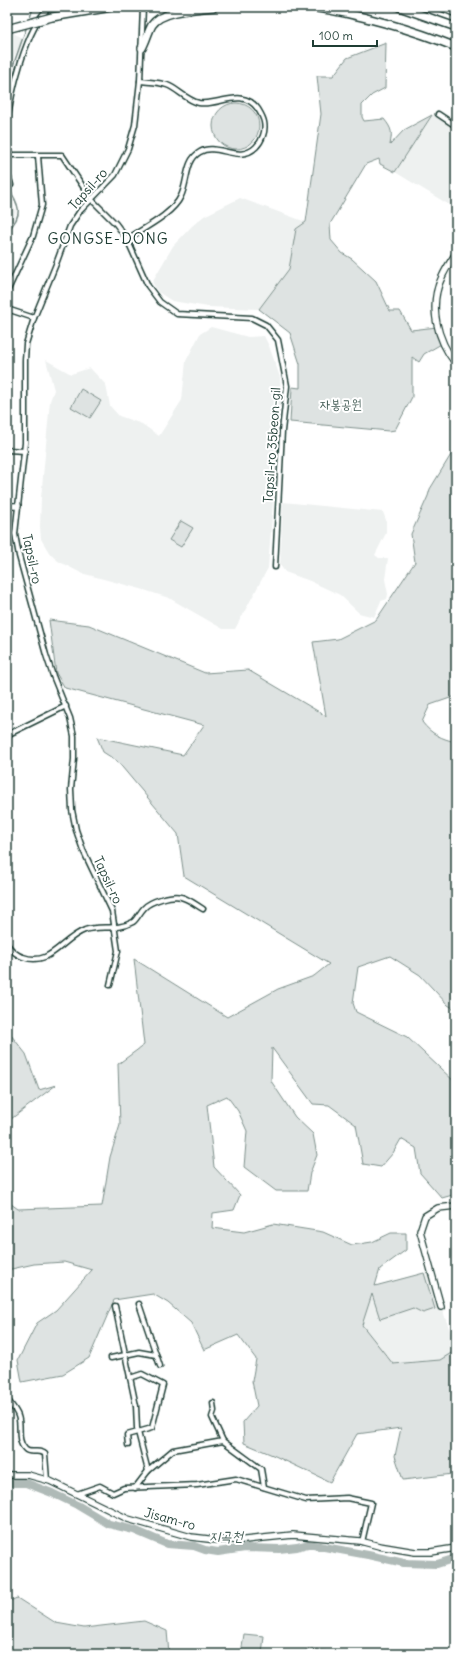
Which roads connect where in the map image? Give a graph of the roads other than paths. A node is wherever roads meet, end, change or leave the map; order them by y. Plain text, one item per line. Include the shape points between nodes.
1 (50, 7) edge
2 (112, 7) edge
3 (143, 7) edge
4 (214, 7) edge
5 (311, 7) edge
6 (399, 7) edge
7 (442, 7) edge
8 (456, 12) edge
9 (456, 28) edge
10 (7, 29) edge
11 (456, 47) edge
12 (142, 48) junction
13 (140, 81) junction
14 (7, 86) edge
15 (13, 87) junction
16 (438, 114) dead end
17 (7, 126) edge
18 (456, 126) edge
19 (7, 155) edge
20 (38, 156) junction
21 (7, 172) edge
22 (11, 185) dead end
23 (92, 200) junction
24 (127, 239) junction
25 (456, 253) edge
26 (7, 292) edge
27 (7, 309) edge
28 (34, 318) junction
29 (456, 364) edge
30 (7, 450) edge
31 (24, 451) junction
32 (7, 506) edge
33 (18, 506) junction
34 (275, 567) dead end
35 (66, 706) junction
36 (7, 735) edge
37 (203, 909) dead end
38 (114, 928) junction
39 (7, 944) edge
40 (110, 985) dead end
41 (456, 1206) edge
42 (139, 1304) dead end
43 (115, 1306) dead end
44 (441, 1307) dead end
45 (125, 1354) junction
46 (156, 1355) junction
47 (111, 1358) dead end
48 (160, 1366) dead end
49 (130, 1378) junction
50 (8, 1400) edge
51 (213, 1403) dead end
52 (138, 1432) junction
53 (223, 1441) junction
54 (128, 1445) dead end
55 (148, 1471) junction
56 (7, 1475) edge
57 (47, 1480) junction
58 (264, 1487) junction
59 (135, 1488) junction
60 (8, 1492) dead end
61 (77, 1494) junction
62 (7, 1498) edge
63 (362, 1542) junction
64 (456, 1548) edge

1 - 15 street via 34,29
2 - 10 highway, bridge via 52,17
3 - 12 street, Tapsil-ro
4 - 12 highway via 160,17 152,25
5 - 11 highway via 370,19
6 - 9 highway
7 - 8 highway
12 - 13 street, Tapsil-ro
13 - 23 street, Tapsil-ro via 135,125 128,149 115,175
13 - 24 street via 167,85 197,102 210,104 236,97 246,99 264,118 265,127 263,137 256,148 247,153 236,155 209,150 200,152 189,166 181,196 169,211
14 - 15 street
15 - 17 street
16 - 18 street
19 - 20 street
20 - 23 street, Tapsil-ro 35beon-gil via 62,155
20 - 26 street via 42,205 33,236
21 - 22 street
23 - 24 street, Tapsil-ro 35beon-gil
23 - 28 street, Tapsil-ro via 80,211 70,226
24 - 34 street, Tapsil-ro 35beon-gil via 148,286 160,302 177,314 252,318 266,325 278,340 287,386 282,431
25 - 29 street via 441,277 436,293 435,310 443,344
27 - 28 street
28 - 31 street, Tapsil-ro via 26,344
30 - 31 street
31 - 33 street, Tapsil-ro
32 - 33 street
33 - 35 street, Tapsil-ro via 15,534 19,556 48,662
35 - 36 street
35 - 38 street, Tapsil-ro via 74,736 71,789 76,830 112,911
37 - 38 street via 181,897 163,898 145,907 133,922
38 - 39 street via 86,930 66,941 49,957 40,960 18,955
38 - 40 street, Tapsil-ro via 118,951
41 - 44 street via 438,1208 425,1216 420,1231
42 - 46 street
43 - 45 street
45 - 46 street via 139,1352
45 - 47 street
45 - 49 street
46 - 48 street
49 - 52 street
49 - 52 street via 142,1374 163,1385 152,1428
50 - 57 street via 19,1417 19,1436 25,1449 45,1454
51 - 53 street via 212,1417
52 - 54 street via 127,1435
52 - 55 street
53 - 55 street via 173,1450
53 - 58 street via 261,1468
55 - 59 street
56 - 57 street, Jisam-ro via 28,1475
57 - 61 street, Jisam-ro
58 - 59 street via 236,1479 197,1485
58 - 63 street via 306,1500 347,1498 371,1503
59 - 61 street via 124,1488 113,1493 100,1486
60 - 62 street
61 - 63 street, Jisam-ro via 128,1519 191,1537 238,1540 293,1535
63 - 64 street, Jisam-ro via 415,1552

